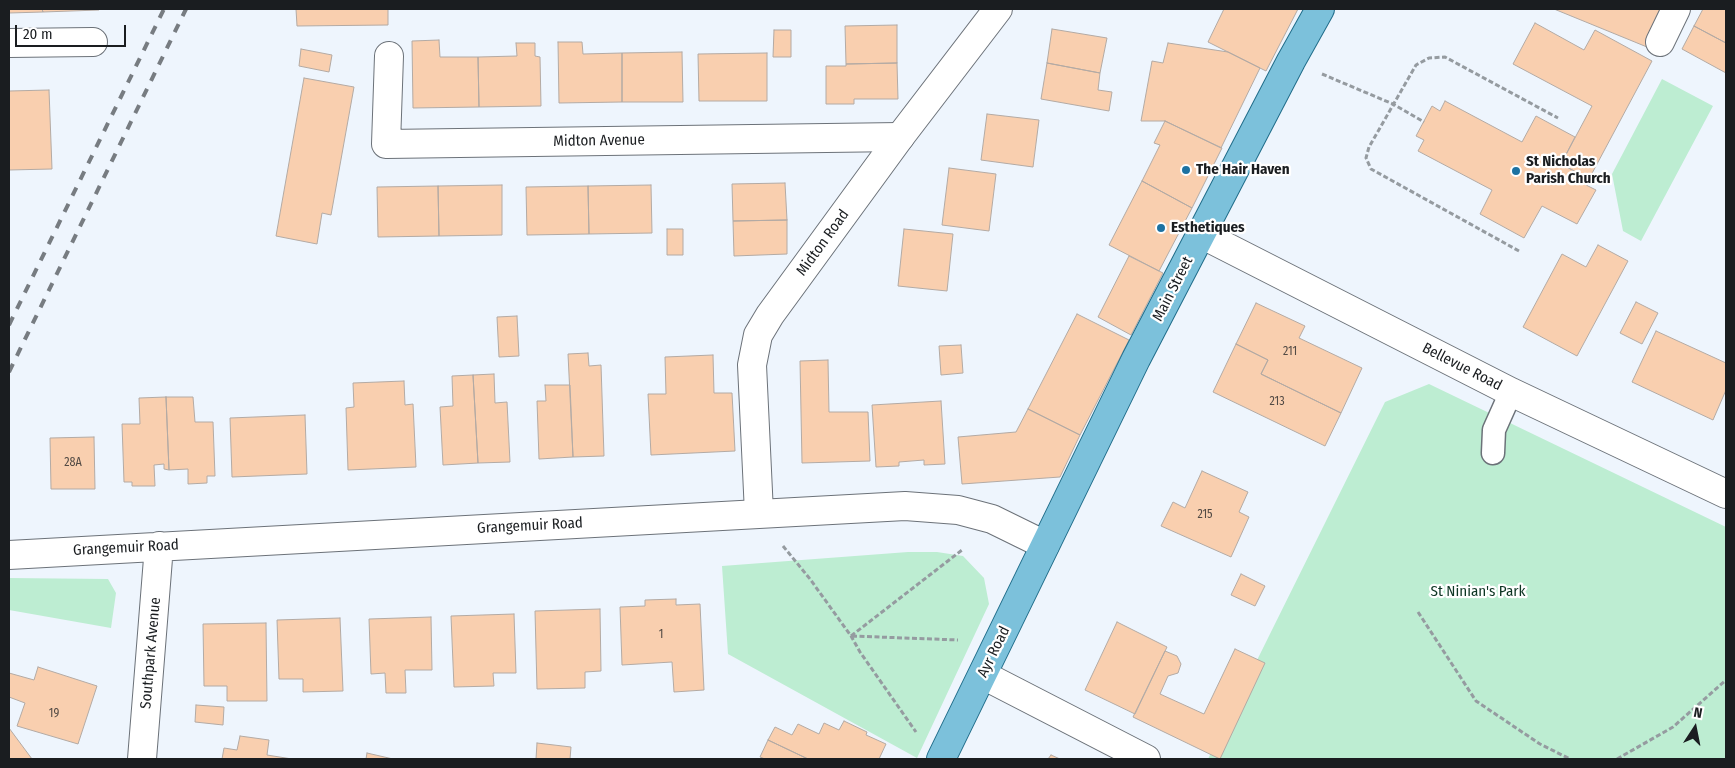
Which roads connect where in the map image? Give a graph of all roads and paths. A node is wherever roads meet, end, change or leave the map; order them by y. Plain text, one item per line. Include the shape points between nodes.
1 (998, 9) edge
2 (1320, 9) edge
3 (1676, 9) edge
4 (94, 42) dead end
5 (1660, 42) dead end
6 (9, 43) edge
7 (389, 56) dead end
8 (1291, 61) junction
9 (1393, 104) junction
10 (1558, 118) dead end
11 (1424, 122) dead end
12 (900, 137) junction
13 (1201, 234) junction
14 (1519, 251) dead end
15 (1511, 392) junction
16 (1493, 453) dead end
17 (1726, 494) edge
18 (759, 513) junction
19 (780, 543) dead end
20 (1045, 545) junction
21 (159, 546) junction
22 (962, 550) dead end
23 (9, 555) edge
24 (1418, 612) dead end
25 (852, 636) junction
26 (958, 640) dead end
27 (983, 675) junction
28 (1726, 680) edge
29 (916, 732) dead end
30 (142, 759) edge
31 (941, 759) edge
32 (1146, 759) edge
33 (1570, 759) edge
34 (1617, 759) edge

1 - 12 street, Midton Road
2 - 8 main road, Main Street
3 - 5 street
4 - 6 street
7 - 12 street, Midton Avenue via 386,144
8 - 9 path
8 - 13 main road, Main Street
9 - 10 path via 1416,65 1429,58 1445,57
9 - 11 path
9 - 14 path via 1369,147 1366,158 1371,169
12 - 18 street, Midton Road via 758,335 752,365
13 - 15 street, Bellevue Road
13 - 20 main road, Main Street
15 - 16 lane via 1494,430
15 - 17 street, Bellevue Road
18 - 20 street, Grangemuir Road via 905,506 958,510 992,520
18 - 21 street, Grangemuir Road
19 - 25 path
20 - 27 main road, Ayr Road
21 - 23 street, Grangemuir Road
21 - 30 street, Southpark Avenue
22 - 25 path
24 - 33 path via 1476,701 1540,744
25 - 26 path
25 - 29 path
27 - 31 main road, Ayr Road
27 - 32 street
28 - 34 path via 1673,727

